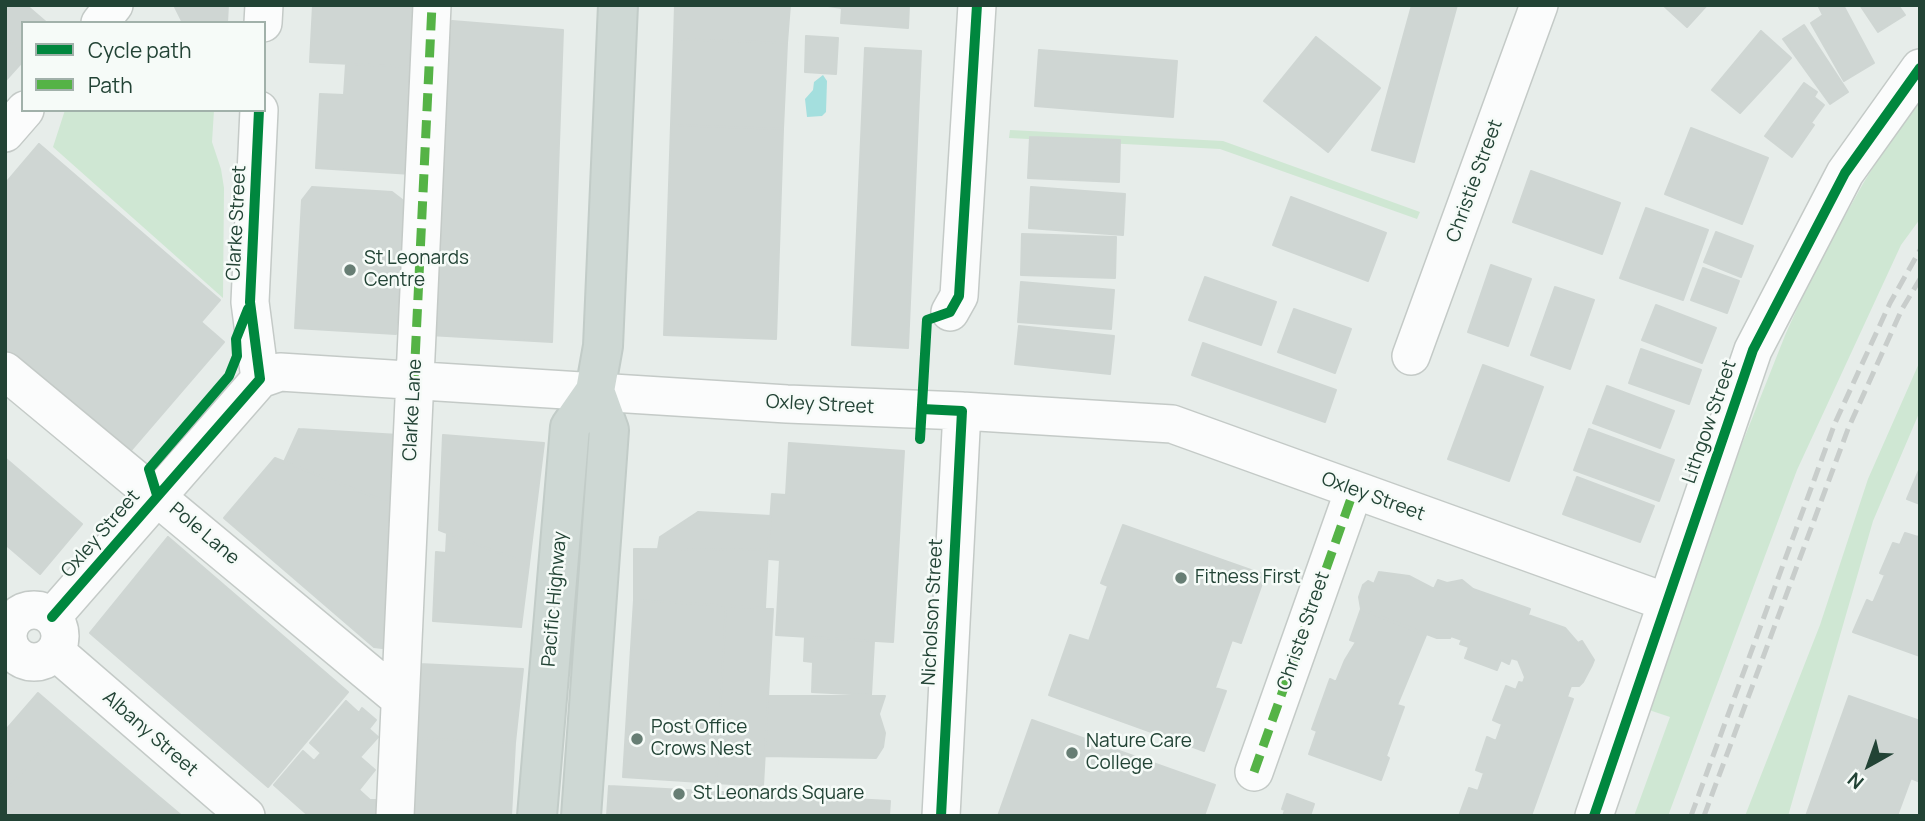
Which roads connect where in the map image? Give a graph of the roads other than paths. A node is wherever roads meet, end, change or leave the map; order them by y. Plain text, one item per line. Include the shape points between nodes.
1 (114, 5) edge
2 (432, 5) edge
3 (618, 5) edge
4 (977, 5) edge
5 (1539, 5) edge
6 (102, 21) edge
7 (1920, 68) edge
8 (23, 112) edge
9 (259, 112) edge
10 (5, 133) edge
11 (950, 312) dead end
12 (1410, 356) dead end
13 (5, 371) edge
14 (260, 379) junction
15 (414, 381) junction
16 (595, 391) junction
17 (962, 411) junction
18 (1354, 490) junction
19 (157, 495) junction
20 (1666, 602) junction
21 (10, 616) edge
22 (54, 634) junction
23 (11, 663) edge
24 (400, 699) junction
25 (1254, 772) dead end
26 (246, 816) edge
27 (395, 816) edge
28 (537, 816) edge
29 (581, 816) edge
30 (940, 816) edge
31 (1594, 816) edge

1 - 6 street
2 - 15 street, Clarke Lane
3 - 16 main road, Pacific Highway via 604,333
4 - 11 street via 959,296
5 - 12 street, Christie Street
7 - 20 street, Lithgow Street via 1845,173 1753,350
8 - 10 street
9 - 14 street, Clarke Street via 250,302
13 - 19 street, Pole Lane via 43,394 131,477
14 - 15 street, Oxley Street via 279,372
14 - 19 street, Oxley Street
15 - 16 street, Oxley Street
15 - 24 street, Clarke Lane
16 - 17 street, Oxley Street
16 - 28 main road, Pacific Highway via 570,426
16 - 29 main road, Pacific Highway via 609,430
17 - 18 street, Oxley Street via 1172,424
17 - 30 street, Nicholson Street
18 - 20 street, Oxley Street
18 - 25 street, Christe Street
19 - 22 street, Oxley Street
19 - 24 street, Pole Lane
20 - 31 street, Lithgow Street
21 - 22 street via 43,612
21 - 23 street
22 - 23 street via 47,659
22 - 26 street, Albany Street
24 - 27 street, Clarke Lane

